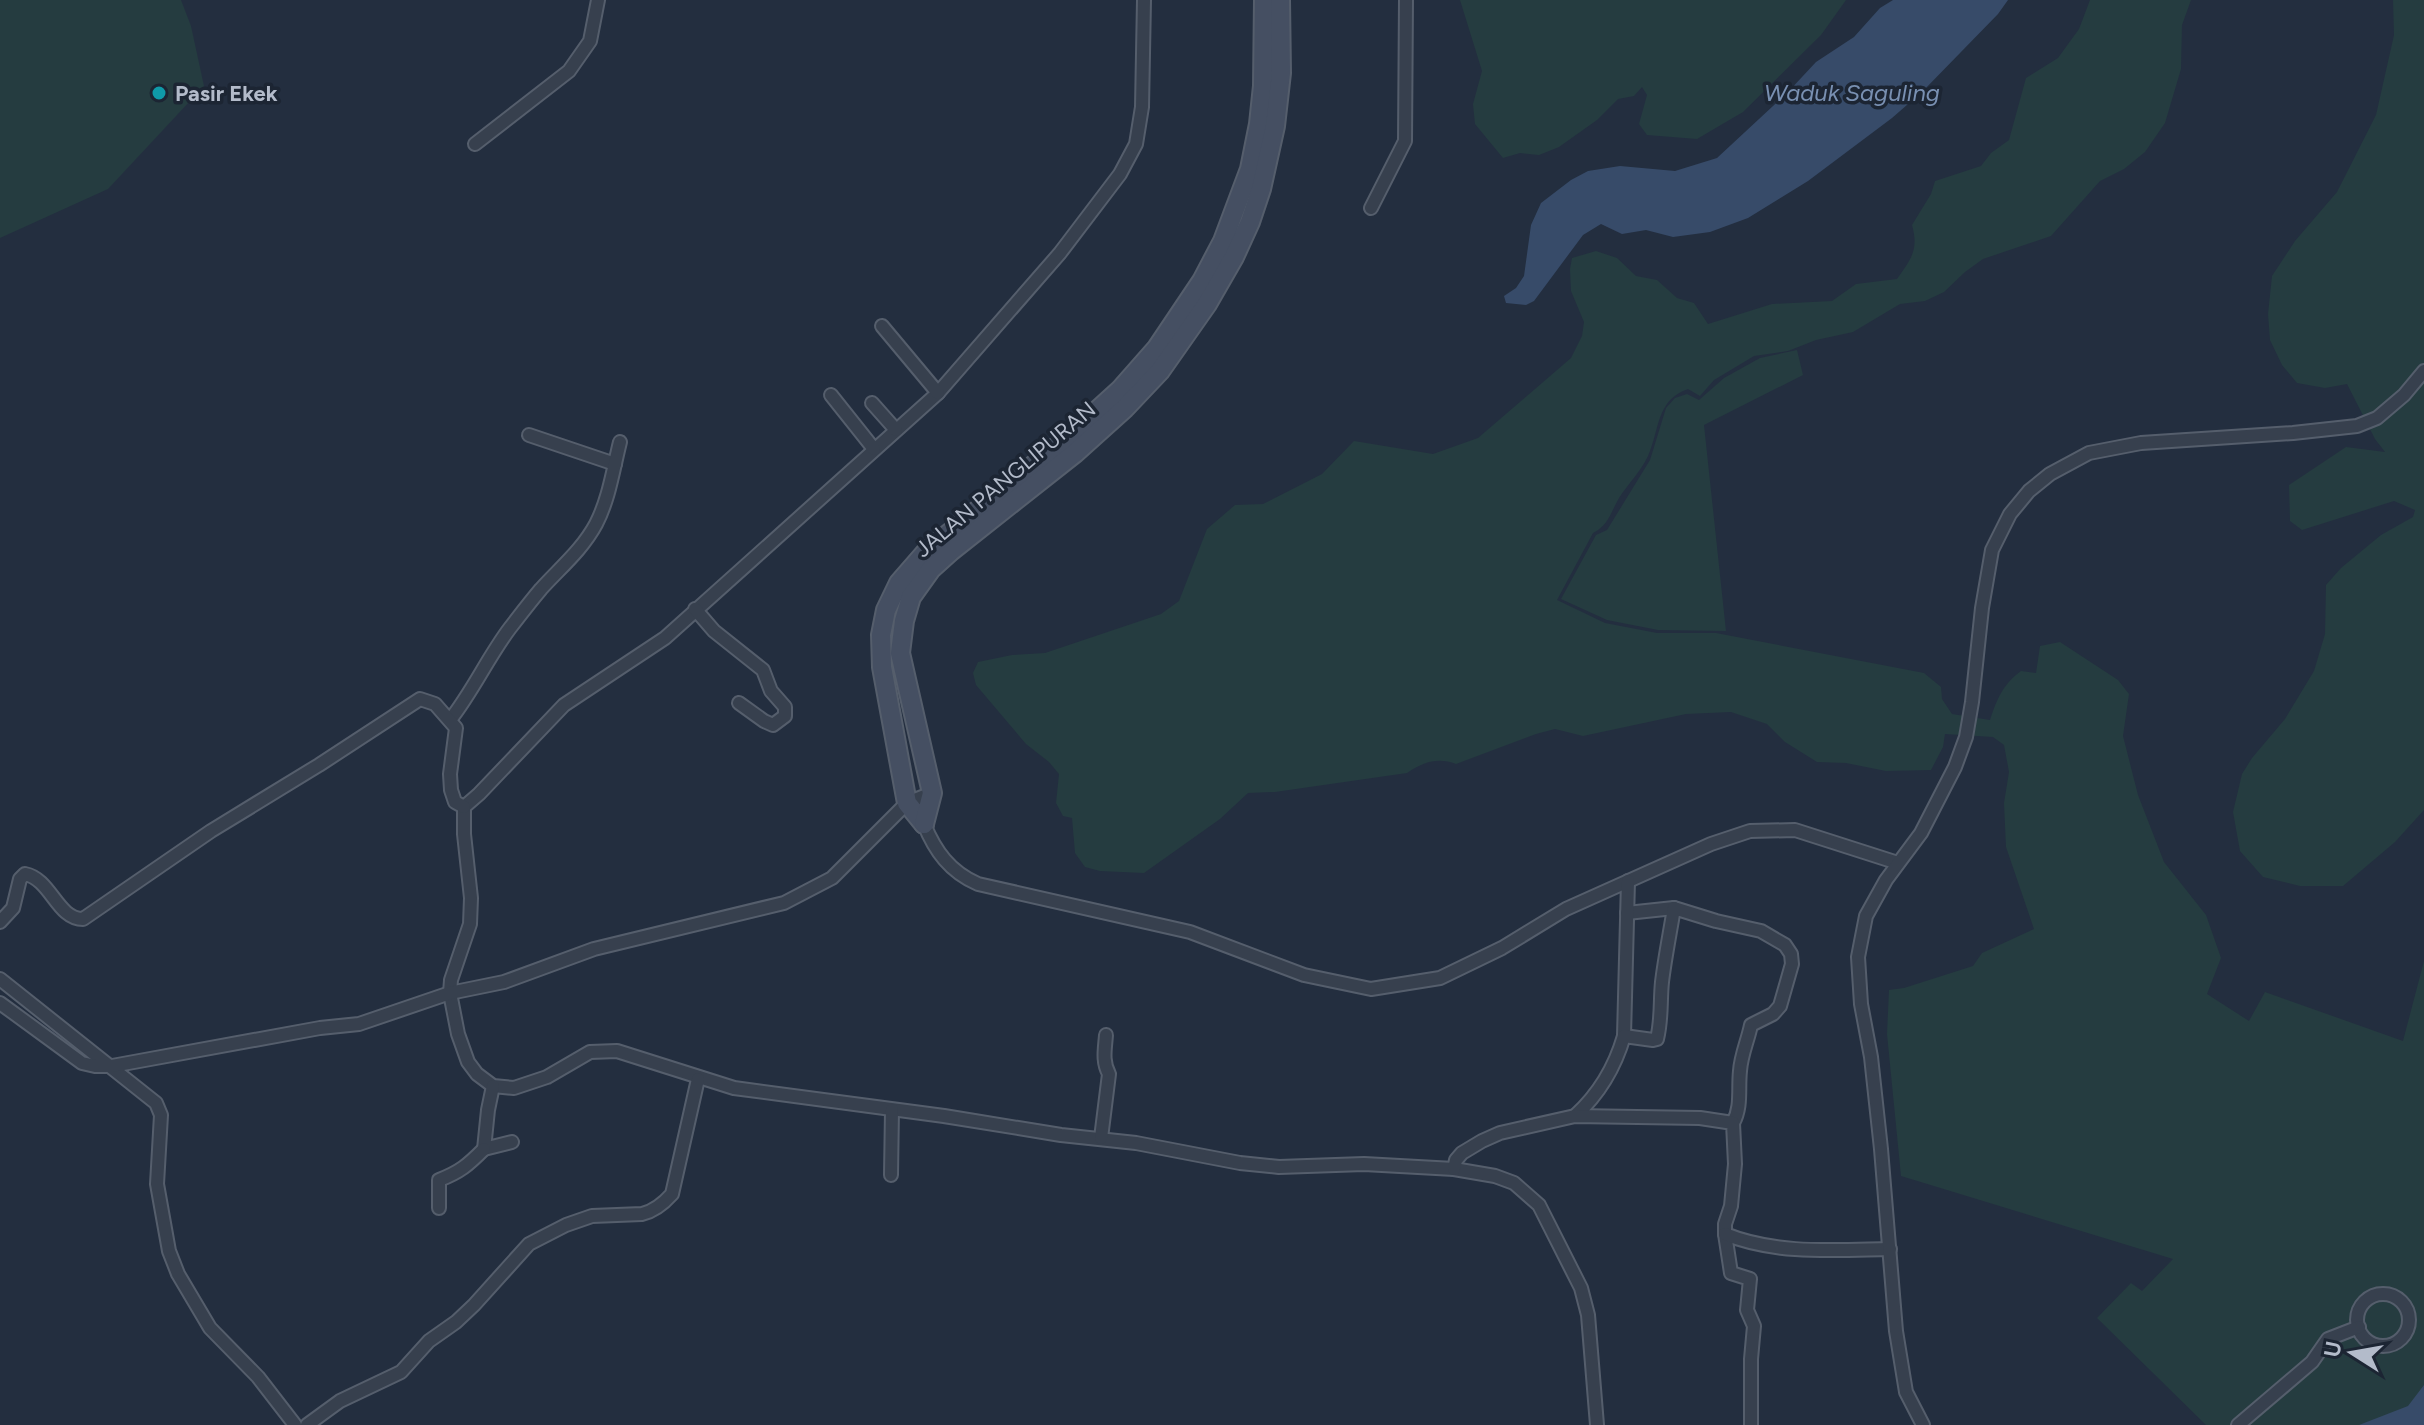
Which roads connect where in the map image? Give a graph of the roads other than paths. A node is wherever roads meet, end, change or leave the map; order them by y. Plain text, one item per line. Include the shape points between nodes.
1 (598, 0) edge
2 (1144, 0) edge
3 (1264, 0) edge
4 (1280, 0) edge
5 (1406, 0) edge
6 (475, 144) dead end
7 (1371, 208) dead end
8 (882, 326) dead end
9 (2424, 371) edge
10 (938, 393) junction
11 (831, 395) dead end
12 (872, 403) dead end
13 (896, 430) junction
14 (529, 435) dead end
15 (620, 442) dead end
16 (1070, 446) junction
17 (874, 449) junction
18 (615, 464) junction
19 (695, 609) junction
20 (739, 703) dead end
21 (450, 720) junction
22 (932, 793) junction
23 (907, 803) junction
24 (464, 807) junction
25 (924, 824) junction
26 (1898, 863) junction
27 (1628, 881) junction
28 (1674, 908) junction
29 (1627, 913) junction
30 (0, 922) edge
31 (0, 979) edge
32 (450, 993) junction
33 (0, 1003) edge
34 (1106, 1035) dead end
35 (1624, 1036) junction
36 (112, 1066) junction
37 (698, 1079) junction
38 (493, 1086) junction
39 (892, 1110) junction
40 (1575, 1116) junction
41 (1733, 1123) junction
42 (1101, 1138) junction
43 (512, 1142) dead end
44 (484, 1149) junction
45 (1454, 1169) junction
46 (891, 1175) dead end
47 (439, 1208) dead end
48 (1725, 1234) junction
49 (1890, 1249) junction
50 (2410, 1320) junction
51 (2424, 1325) edge
52 (2359, 1327) junction
53 (295, 1425) edge
54 (307, 1425) edge
55 (1597, 1425) edge
56 (1751, 1425) edge
57 (1923, 1425) edge
58 (2238, 1425) edge

1 - 6 street via 590,41 569,71
2 - 10 street via 1142,107 1129,158 1060,253
3 - 16 main road, JALAN PANGLIPURAN via 1259,124 1250,169 1223,241 1157,348
4 - 16 main road, JALAN PANGLIPURAN via 1275,126 1261,189 1234,257 1179,346 1144,389
5 - 7 street via 1405,141
8 - 10 street
9 - 26 street via 2377,418 2357,426 2107,448 2050,474 2029,491 1992,550 1966,737 1921,833
10 - 13 street
11 - 17 street
12 - 13 street
13 - 17 street
14 - 18 street
15 - 18 street
16 - 22 main road, JALAN PANGLIPURAN via 931,569 911,597 900,653
16 - 23 main road, JALAN PANGLIPURAN via 926,552 899,583 886,610 882,667
17 - 19 street
18 - 21 street via 589,536 516,620
19 - 20 street via 763,670 785,716 773,725
19 - 24 street via 665,638 564,705
21 - 24 street via 456,728 451,790 455,802
21 - 30 street via 435,704 415,701 83,919 70,916 40,882 25,874 13,908
22 - 23 street
22 - 25 main road, JALAN PANGLIPURAN
23 - 25 main road, JALAN PANGLIPURAN
23 - 32 street via 832,878 784,903 594,949 504,982
24 - 32 street via 470,924
25 - 27 street via 946,863 978,884 1190,932 1304,975 1371,989 1440,978
26 - 27 street via 1795,830 1750,831
26 - 49 street via 1866,916 1858,957
27 - 29 street
28 - 29 street
28 - 35 street via 1657,1039
28 - 41 street via 1761,931 1791,954 1780,1006 1751,1025
29 - 35 street
31 - 36 street
32 - 36 street via 359,1024
32 - 38 street via 468,1062
33 - 36 street via 82,1063
34 - 42 street via 1109,1074
35 - 40 street via 1607,1079
36 - 53 street via 156,1103 161,1115 157,1184 178,1274 210,1328
37 - 38 street via 605,1050 514,1088
37 - 39 street
37 - 54 street via 672,1194 666,1201 642,1214 575,1221 529,1244 474,1305 401,1372 340,1401
38 - 44 street
39 - 42 street
39 - 46 street
40 - 41 street
40 - 45 street via 1491,1137 1462,1153
41 - 48 street via 1735,1164
42 - 45 street via 1279,1167
43 - 44 street
44 - 47 street via 470,1165 439,1180
45 - 55 street via 1514,1183 1547,1218 1585,1299
48 - 49 street via 1804,1250
48 - 56 street via 1731,1273 1750,1279
49 - 57 street via 1906,1392
50 - 51 street
50 - 52 street via 2401,1339 2389,1345 2370,1342
50 - 52 street via 2402,1301 2382,1293 2363,1303
52 - 58 street via 2328,1339 2312,1362

